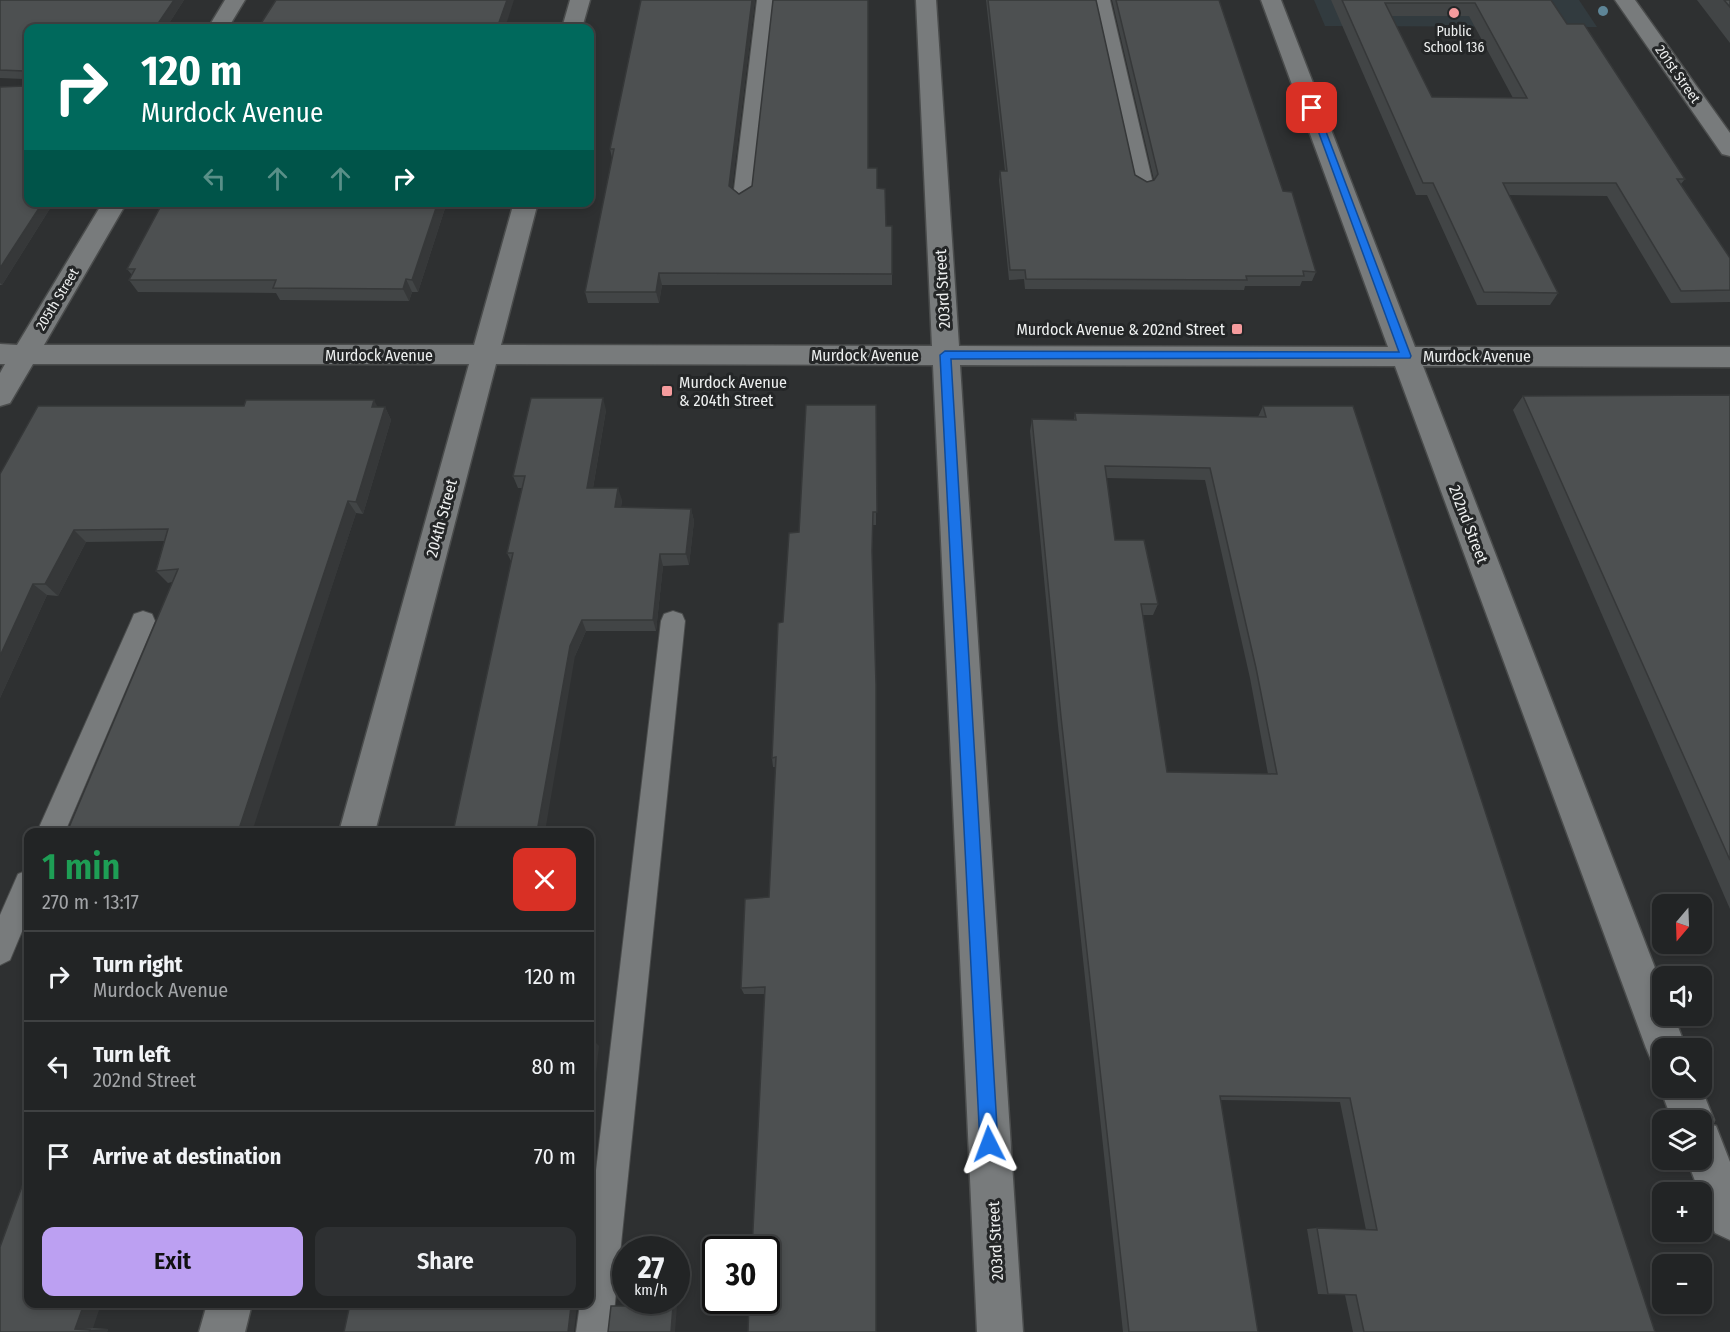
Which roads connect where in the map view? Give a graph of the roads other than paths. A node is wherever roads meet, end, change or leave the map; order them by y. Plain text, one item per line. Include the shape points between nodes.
1 (235, 0) edge
2 (580, 0) edge
3 (765, 0) edge
4 (926, 0) edge
5 (1102, 0) edge
6 (1271, 0) edge
7 (1625, 0) edge
8 (220, 24) edge
9 (573, 24) edge
10 (1730, 149) edge
11 (1144, 184) edge
12 (742, 198) edge
13 (112, 207) edge
14 (525, 207) edge
15 (13, 354) edge
16 (485, 355) junction
17 (945, 355) junction
18 (1406, 356) junction
19 (1730, 357) edge
20 (0, 396) edge
21 (142, 621) dead end
22 (673, 621) dead end
23 (53, 828) edge
24 (358, 828) edge
25 (24, 893) edge
26 (0, 950) edge
27 (1662, 1038) edge
28 (1712, 1170) edge
29 (1730, 1218) edge
30 (229, 1308) edge
31 (222, 1332) edge
32 (594, 1332) edge
33 (1000, 1332) edge

1 - 8 street
2 - 9 street
3 - 12 lane
4 - 17 street, 203rd Street
5 - 11 lane
6 - 18 street, 202nd Street
7 - 10 street, 201st Street
13 - 15 street, 205th Street
14 - 16 street, 204th Street
15 - 16 street, Murdock Avenue
15 - 20 street, 205th Street
16 - 17 street, Murdock Avenue
16 - 24 street, 204th Street
17 - 18 street, Murdock Avenue
17 - 33 street, 203rd Street
18 - 19 street, Murdock Avenue
18 - 27 street, 202nd Street
21 - 23 lane
22 - 32 lane
25 - 26 lane
28 - 29 street
30 - 31 street

